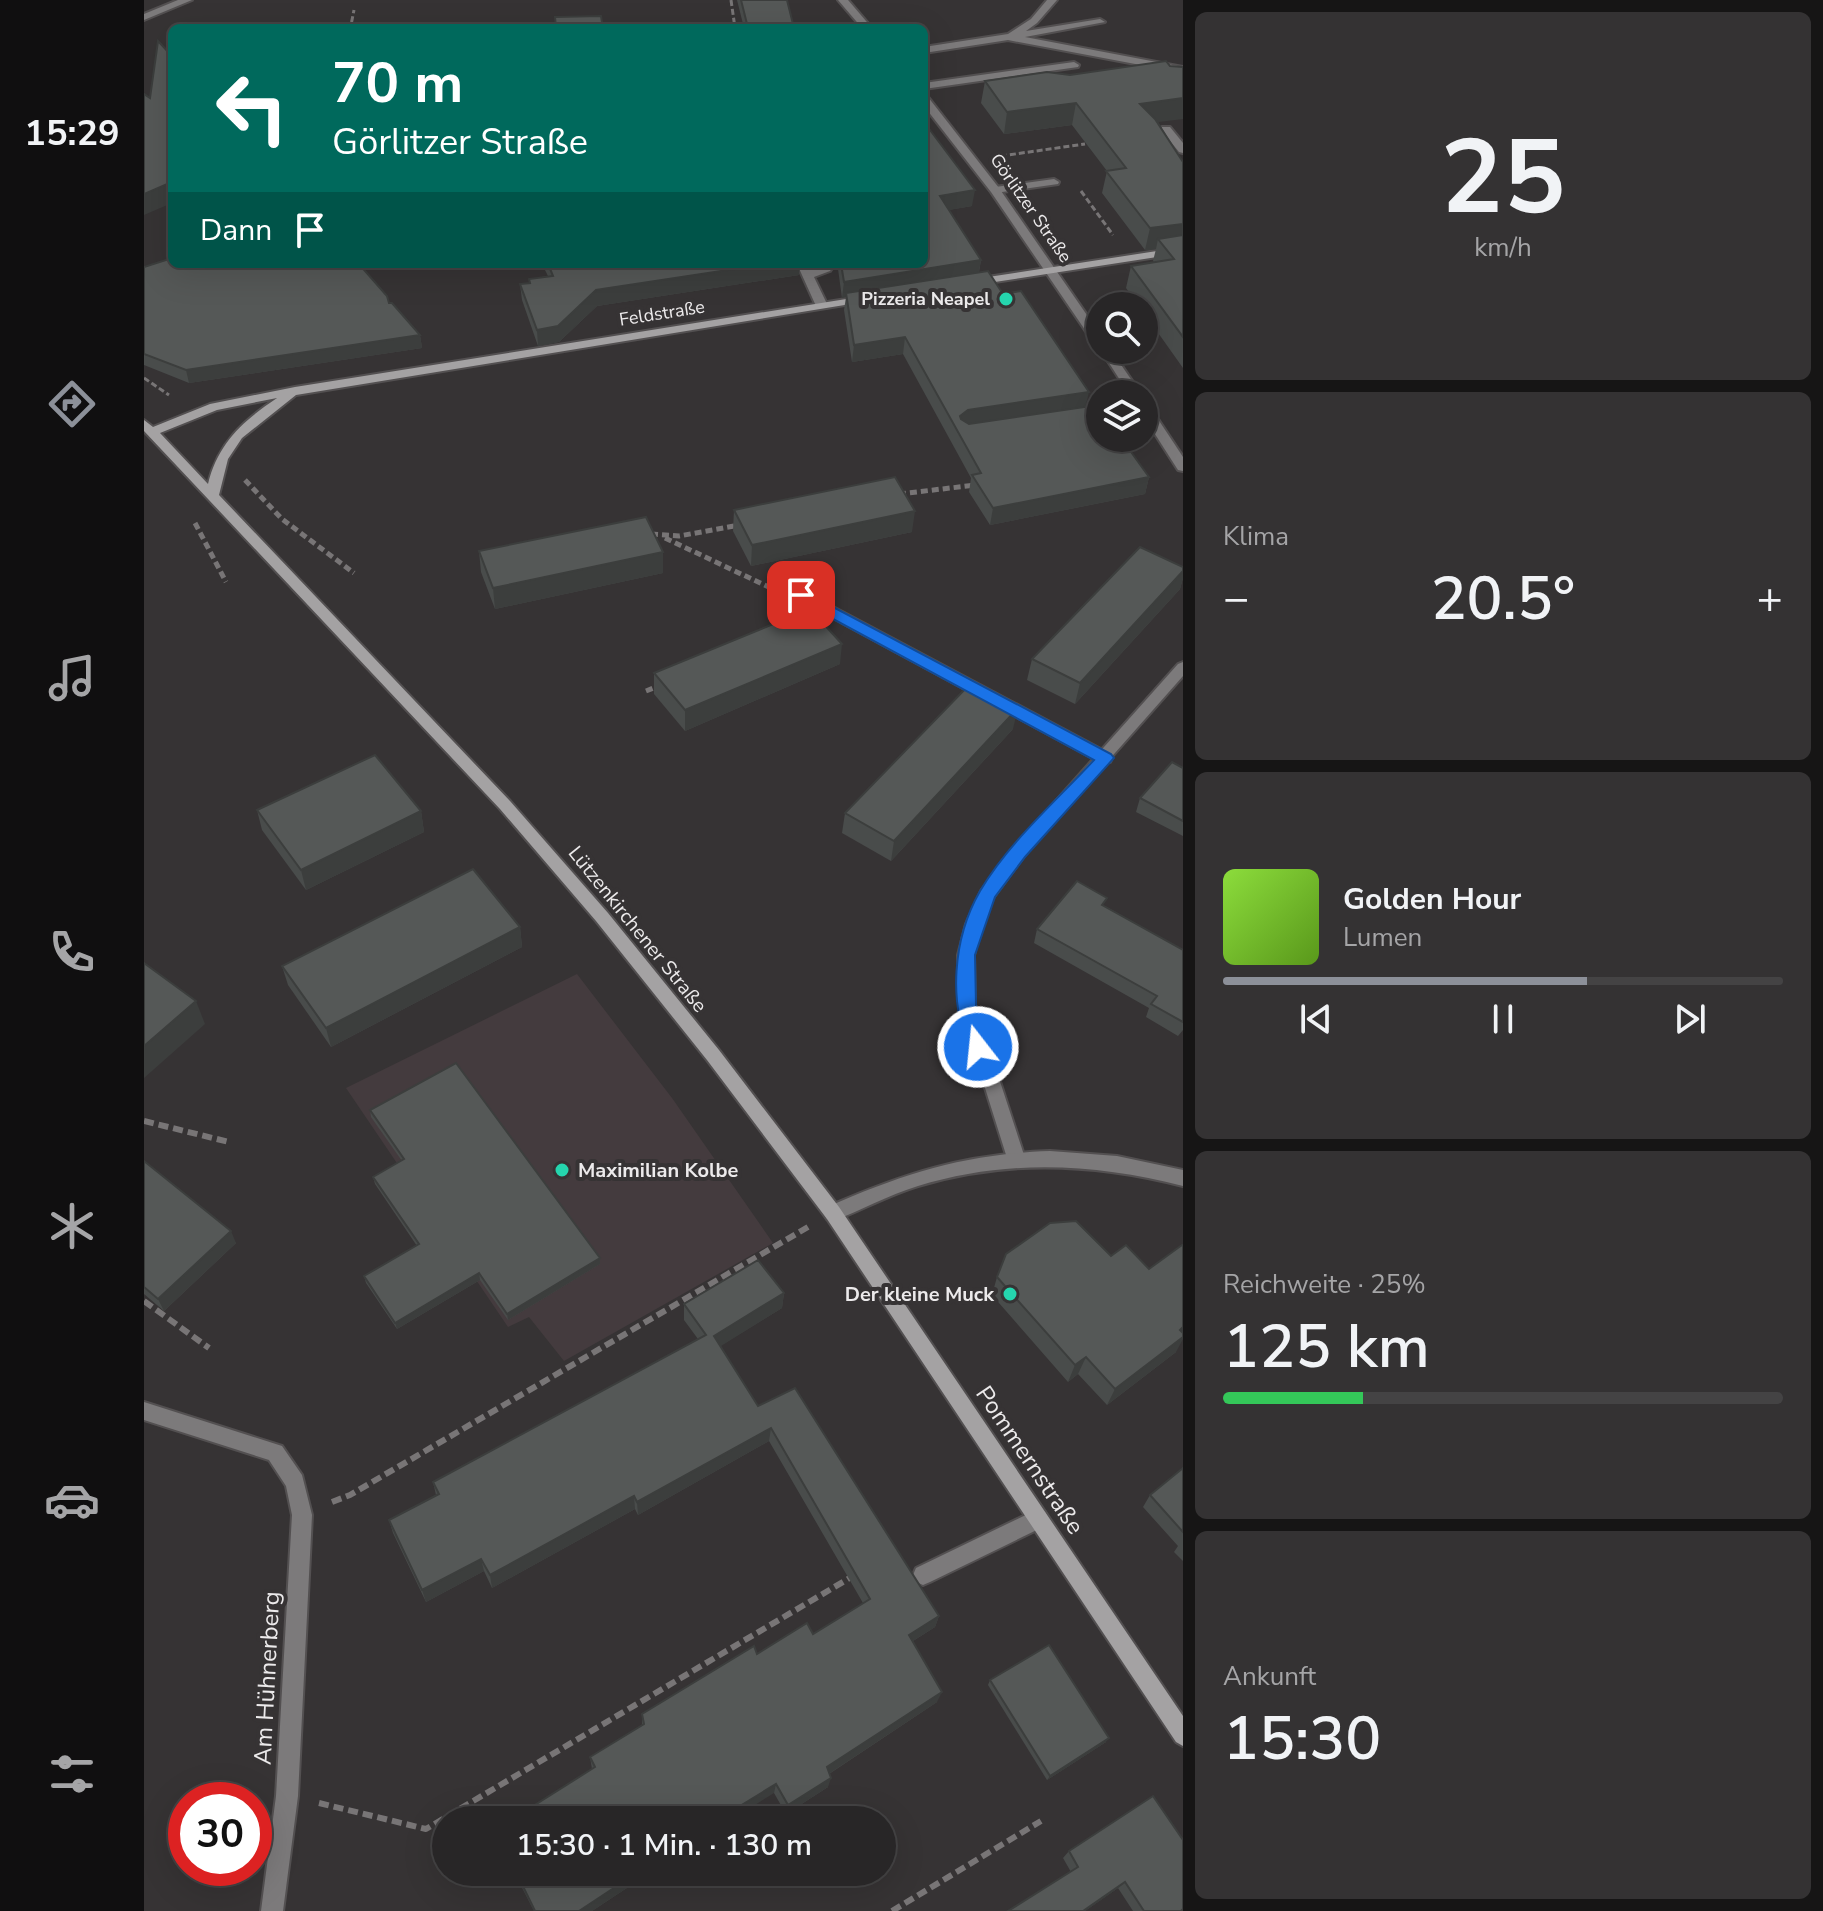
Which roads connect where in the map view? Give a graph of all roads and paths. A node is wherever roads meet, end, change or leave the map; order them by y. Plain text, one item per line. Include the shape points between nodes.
1 (187, 0) edge
2 (731, 0) edge
3 (843, 0) edge
4 (1050, 1) edge
5 (354, 10) dead end
6 (144, 17) edge
7 (1100, 22) dead end
8 (351, 24) edge
9 (734, 24) edge
10 (864, 24) edge
11 (1010, 37) junction
12 (928, 49) edge
13 (1074, 65) dead end
14 (1183, 70) edge
15 (928, 85) edge
16 (928, 104) edge
17 (1166, 129) edge
18 (1085, 144) edge
19 (1049, 149) junction
20 (1183, 150) edge
21 (972, 160) junction
22 (1058, 162) dead end
23 (1054, 182) dead end
24 (1077, 186) dead end
25 (995, 190) junction
26 (1183, 250) edge
27 (1131, 258) junction
28 (827, 268) edge
29 (805, 269) edge
30 (1050, 270) junction
31 (959, 285) edge
32 (883, 296) edge
33 (822, 306) junction
34 (1086, 323) edge
35 (295, 391) junction
36 (1158, 429) edge
37 (146, 431) edge
38 (234, 438) junction
39 (1183, 467) edge
40 (977, 485) edge
41 (896, 495) edge
42 (212, 496) junction
43 (190, 515) dead end
44 (741, 524) edge
45 (644, 533) edge
46 (661, 536) junction
47 (354, 573) dead end
48 (226, 582) dead end
49 (801, 595) joint
50 (1183, 667) edge
51 (675, 679) edge
52 (646, 691) dead end
53 (1105, 758) junction
54 (144, 1120) edge
55 (229, 1142) dead end
56 (1016, 1158) junction
57 (1183, 1178) edge
58 (833, 1213) junction
59 (144, 1301) edge
60 (209, 1348) dead end
61 (144, 1411) edge
62 (302, 1515) junction
63 (1038, 1519) junction
64 (863, 1570) edge
65 (923, 1575) dead end
66 (1183, 1735) edge
67 (287, 1796) junction
68 (1041, 1821) dead end
69 (272, 1911) edge
70 (892, 1911) edge

1 - 6 street
2 - 9 path
3 - 10 street
4 - 11 street via 1034,21
5 - 8 path
7 - 11 street
11 - 12 street
11 - 14 street
13 - 15 street
16 - 21 street, Görlitzer Straße
17 - 20 street
18 - 19 path
19 - 21 path
19 - 22 path
21 - 25 street, Görlitzer Straße
23 - 25 street
24 - 27 path
25 - 30 street, Görlitzer Straße
26 - 27 main road
27 - 30 main road
28 - 29 street
29 - 33 street
30 - 31 main road
30 - 34 street, Görlitzer Straße
32 - 33 main road, Feldstraße
33 - 35 main road, Feldstraße
35 - 37 main road, Feldstraße via 214,407
35 - 38 main road
36 - 39 street
37 - 42 main road, Lützenkirchener Straße
38 - 42 main road via 219,461
38 - 47 path via 251,446 244,461 245,479 256,495 291,529
40 - 41 path
42 - 58 main road, Lützenkirchener Straße via 505,805 612,929
43 - 48 path
44 - 46 path
45 - 46 path
46 - 49 path via 795,600
49 - 53 street
50 - 53 street
51 - 52 path
53 - 56 street via 987,895 966,955 967,1005
54 - 55 path
56 - 57 street via 1097,1159
56 - 58 street via 916,1178
58 - 62 path via 350,1495
58 - 63 main road, Pommernstraße
59 - 60 path
61 - 62 street, Am Hühnerberg via 275,1453 295,1482
62 - 67 street, Am Hühnerberg
63 - 65 street
63 - 66 main road, Pommernstraße
64 - 67 path via 426,1829
67 - 69 street, Am Hühnerberg
68 - 70 path

